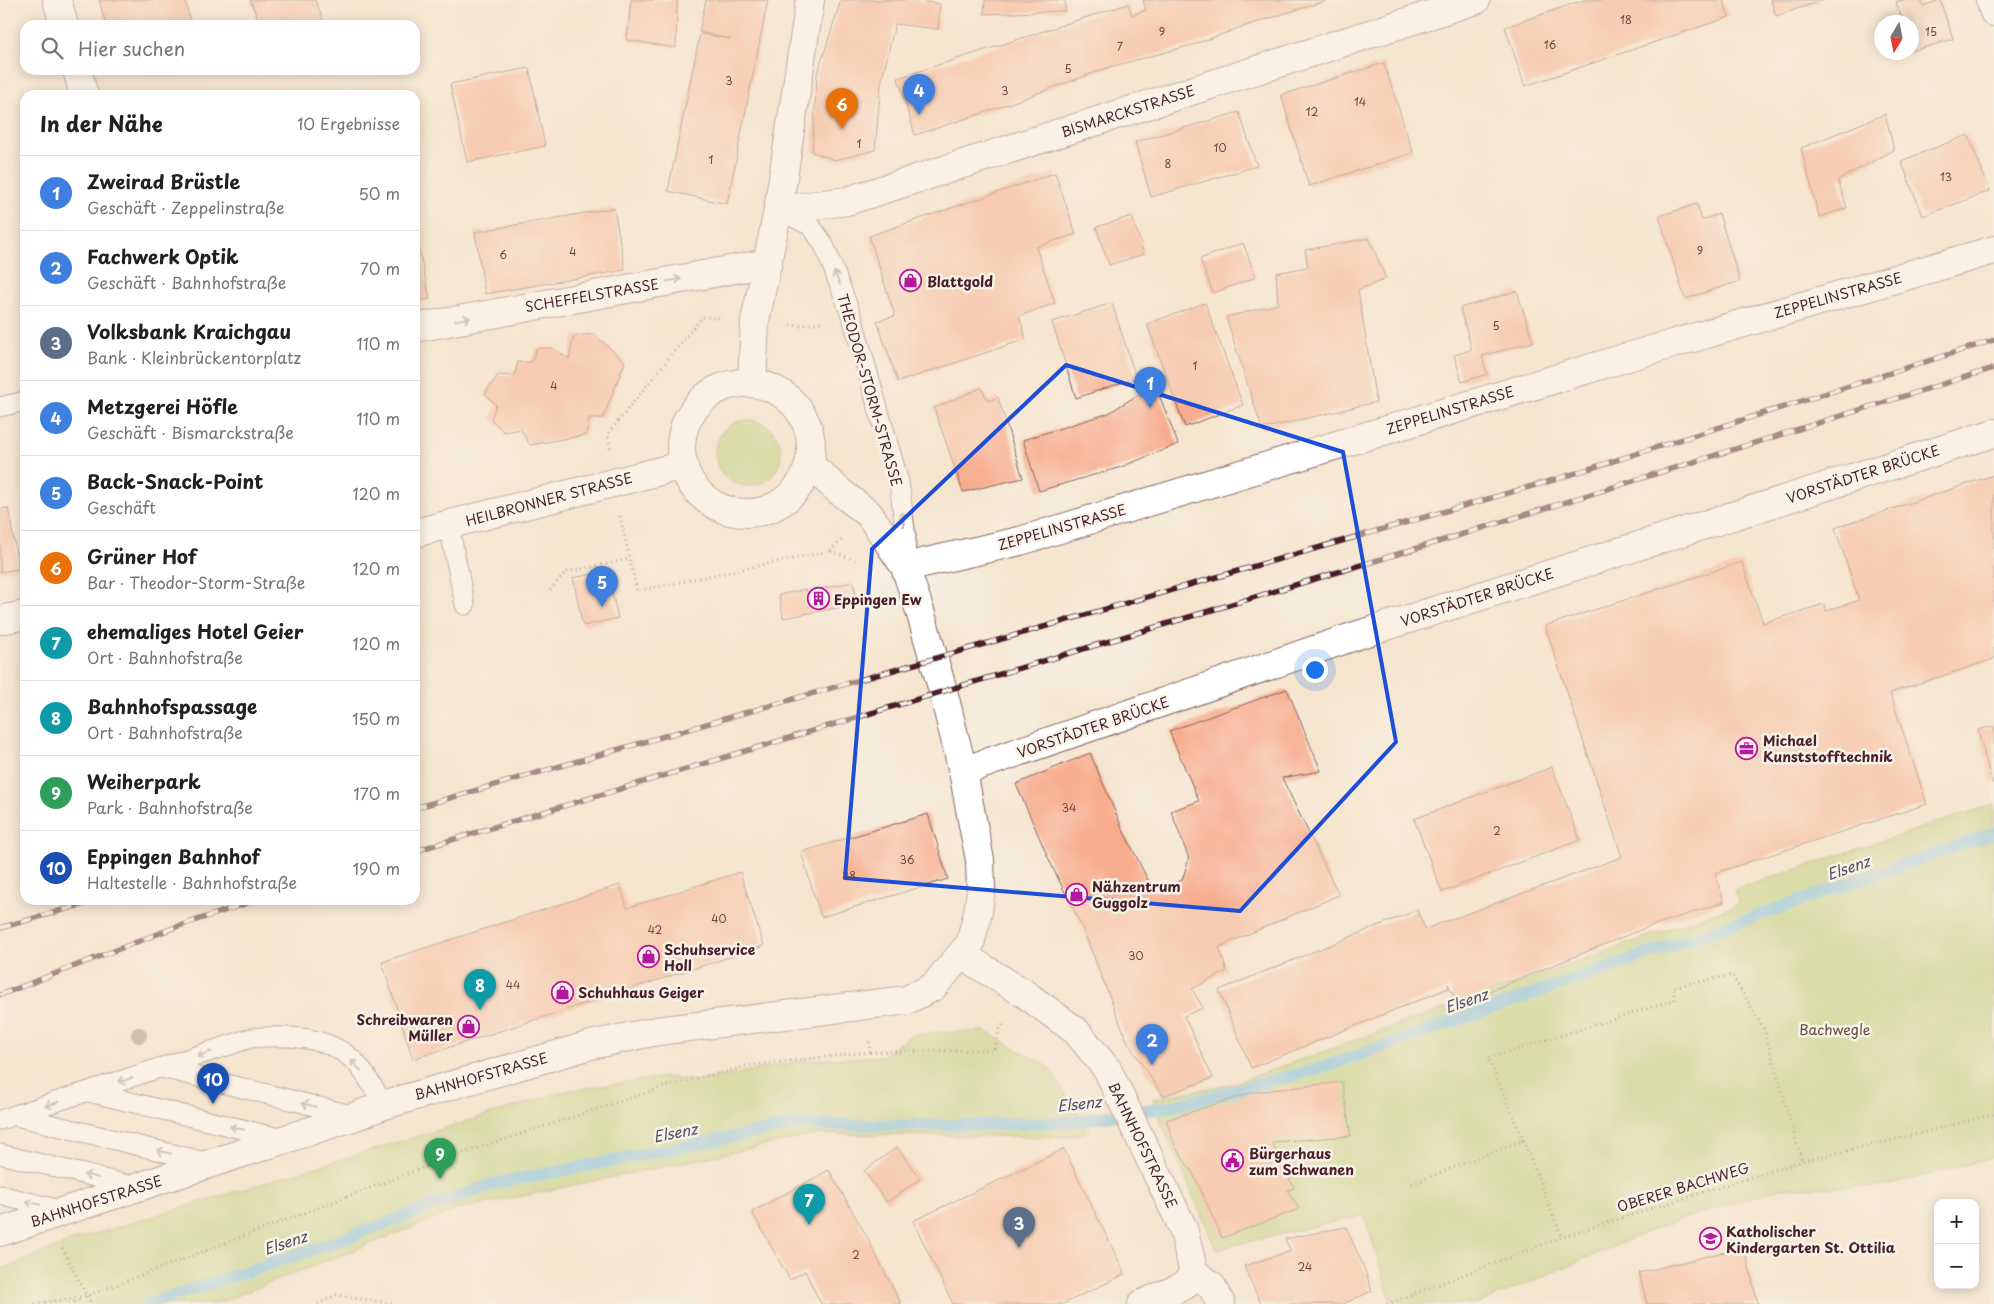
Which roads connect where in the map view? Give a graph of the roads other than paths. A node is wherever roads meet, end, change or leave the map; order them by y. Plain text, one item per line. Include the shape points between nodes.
1 (57, 0) edge
2 (810, 0) edge
3 (1476, 0) edge
4 (1990, 0) edge
5 (1994, 12) edge
6 (63, 20) edge
7 (78, 75) edge
8 (83, 90) edge
9 (778, 210) junction
10 (1994, 250) edge
11 (768, 264) junction
12 (420, 327) edge
13 (752, 383) junction
14 (20, 402) edge
15 (0, 407) edge
16 (1994, 433) edge
17 (809, 464) junction
18 (684, 465) junction
19 (449, 526) junction
20 (420, 532) edge
21 (905, 567) junction
22 (466, 605) dead end
23 (20, 616) edge
24 (0, 620) edge
25 (963, 771) junction
26 (962, 955) junction
27 (162, 1068) junction
28 (89, 1092) junction
29 (384, 1105) junction
30 (356, 1116) junction
31 (8, 1118) edge
32 (285, 1140) junction
33 (0, 1154) edge
34 (212, 1163) junction
35 (138, 1187) junction
36 (0, 1195) edge
37 (56, 1214) junction
38 (0, 1232) edge
39 (1194, 1273) junction
40 (1142, 1304) edge
41 (1221, 1304) edge

1 - 6 street
2 - 9 street
3 - 9 street, BISMARCKSTRASSE via 847,201
4 - 5 street
7 - 8 street
9 - 11 street
21 -> 9 lane, THEODOR-STORM-STRASSE via 906,538 899,482 852,317 824,245 812,226
10 - 21 street, ZEPPELINSTRASSE via 1020,541
12 -> 11 street, SCHEFFELSTRASSE
11 - 13 street via 755,321
13 - 17 street via 774,389 800,410 812,442
13 - 18 street via 730,384 700,401 683,431
14 - 15 lane
16 - 25 street, VORSTÄDTER BRÜCKE via 1355,636
17 - 18 street via 799,486 781,503 747,512 735,512 712,503 694,487
17 - 21 street, THEODOR-STORM-STRASSE via 870,514
18 - 19 street, HEILBRONNER STRASSE
19 - 20 street, HEILBRONNER STRASSE
19 - 22 lane
21 - 25 street, THEODOR-STORM-STRASSE via 934,658
23 - 24 street
25 - 26 street, BAHNHOFSTRASSE via 980,860 981,890 970,944
26 - 29 street, BAHNHOFSTRASSE via 932,987 907,1000 657,1031 591,1044
26 - 39 street, BAHNHOFSTRASSE via 1076,1030 1107,1068 1183,1228
27 -> 28 lane
29 -> 27 lane via 353,1060 333,1047 311,1039 281,1035 250,1038
30 -> 27 lane
28 -> 31 lane
32 -> 28 lane
29 - 30 street, BAHNHOFSTRASSE
30 - 32 street, BAHNHOFSTRASSE
34 -> 31 lane
32 - 34 street, BAHNHOFSTRASSE
35 -> 33 lane
34 - 35 street, BAHNHOFSTRASSE
35 - 37 street, BAHNHOFSTRASSE
37 -> 36 lane
37 - 38 street, BAHNHOFSTRASSE
39 - 40 street via 1184,1286
39 - 41 street via 1211,1285

